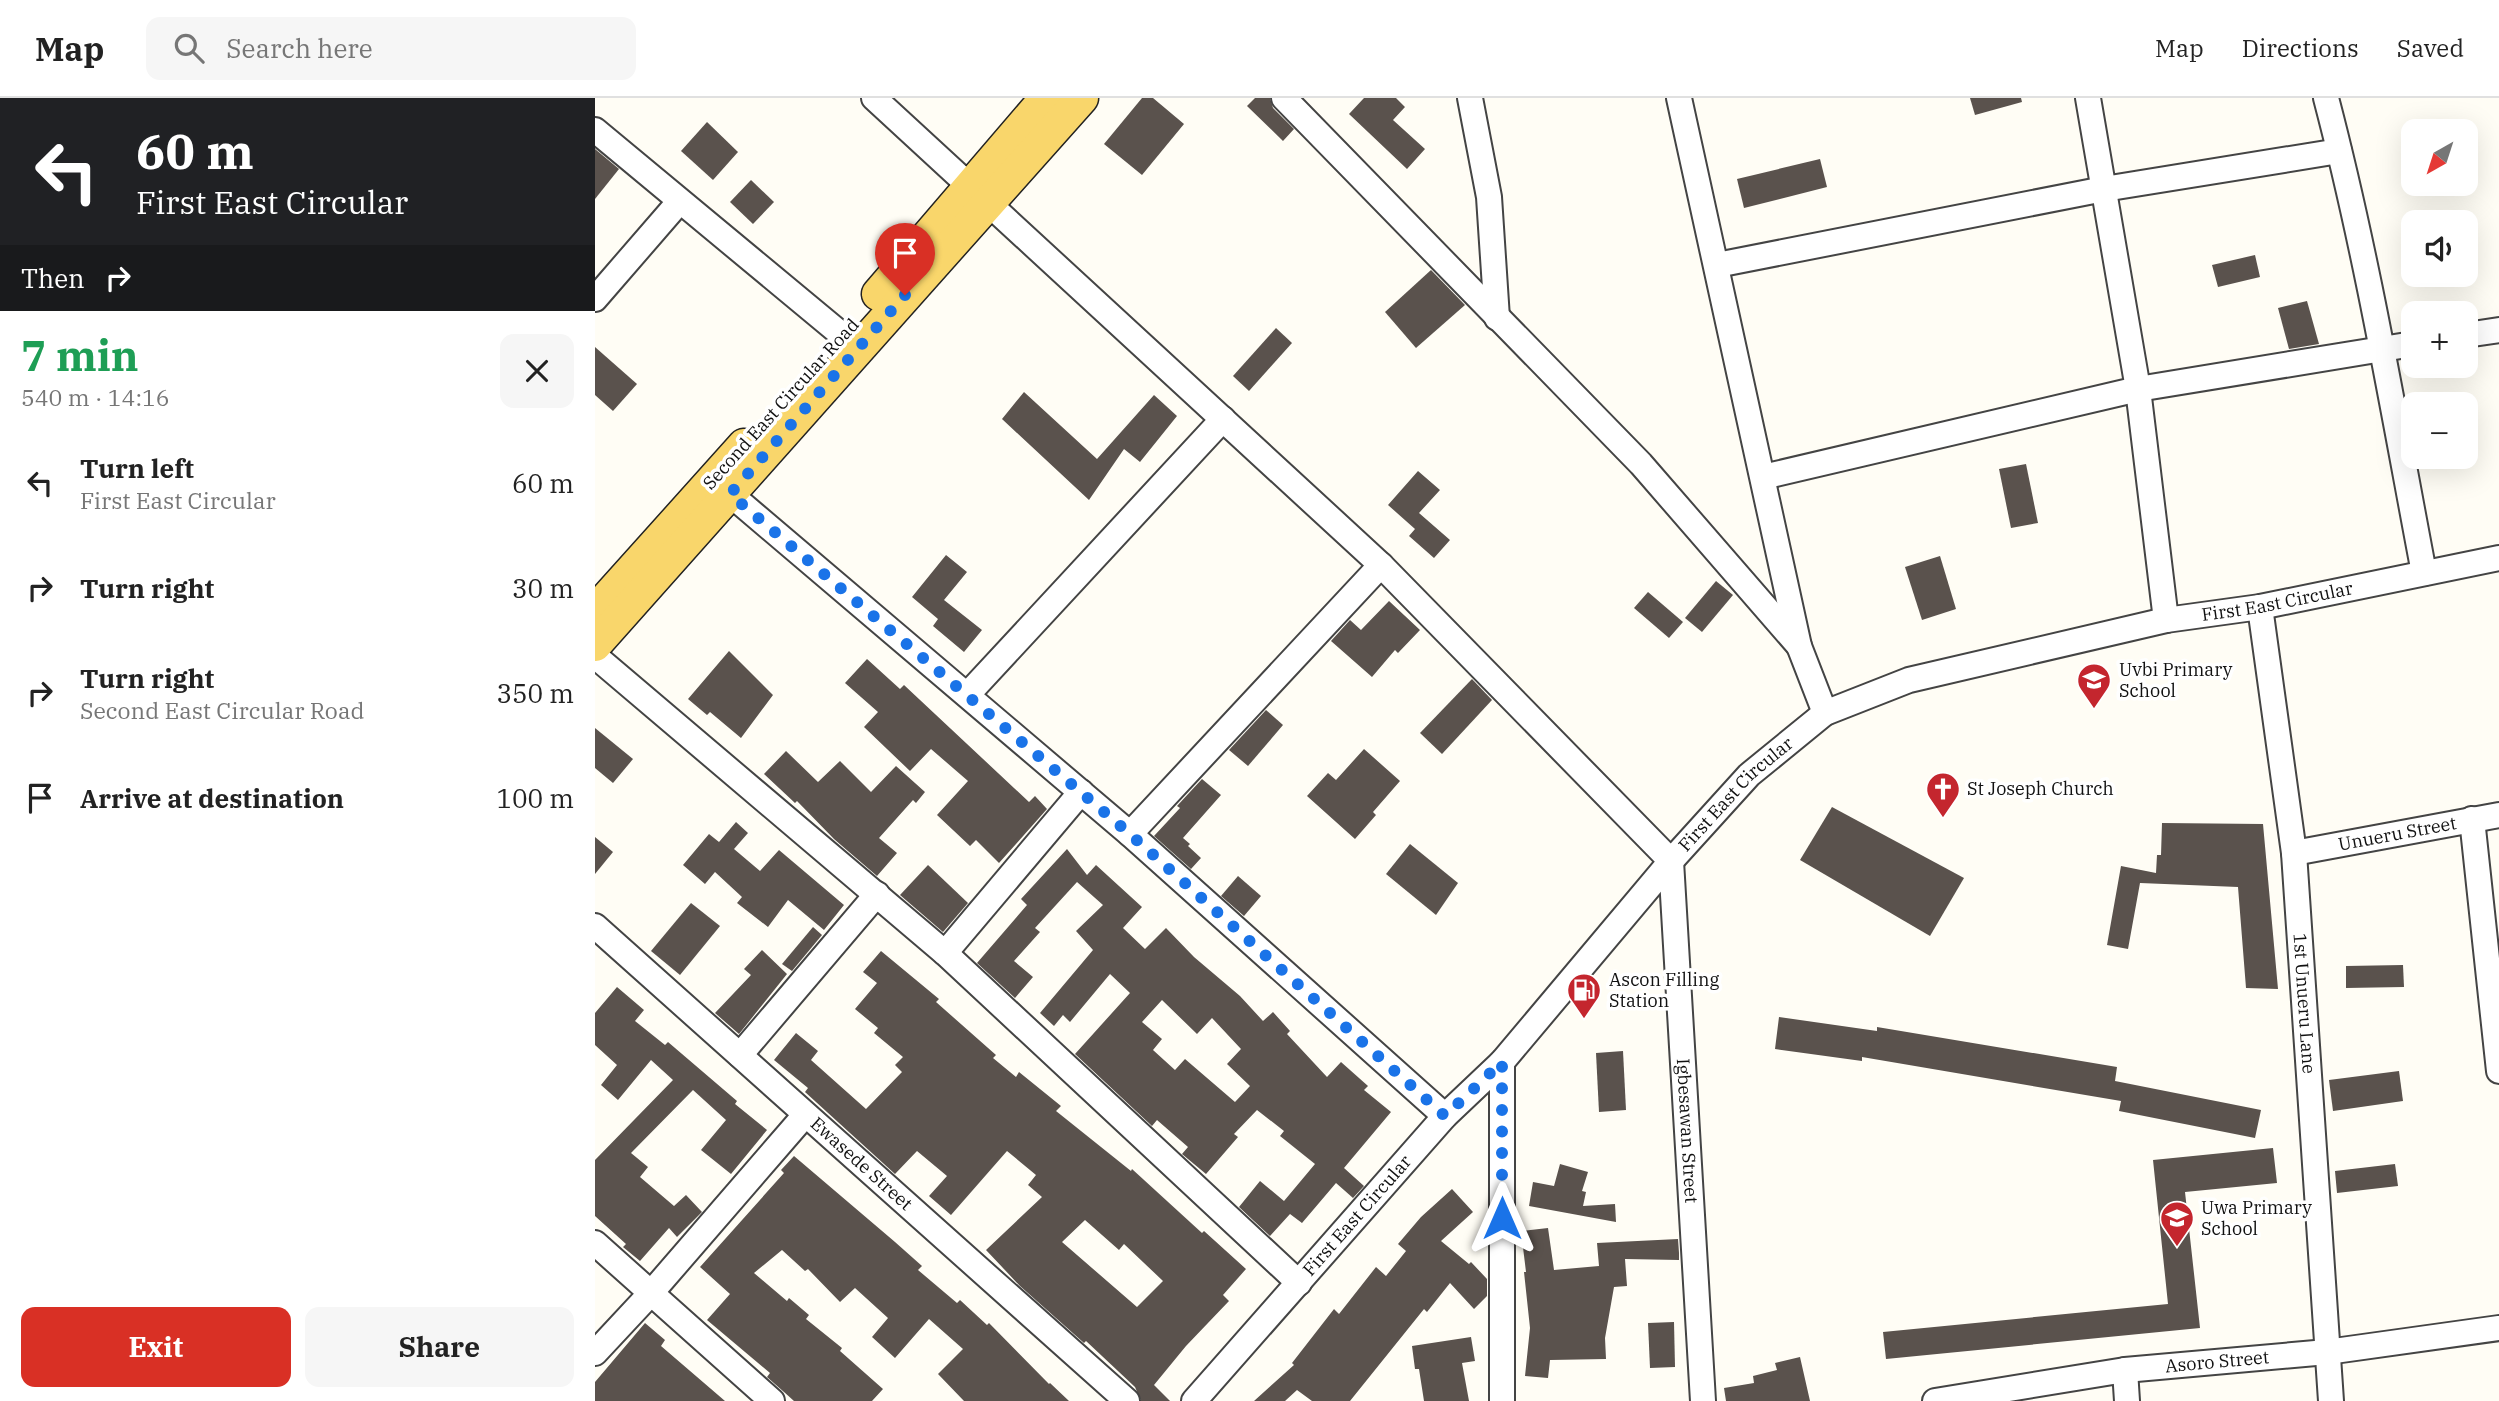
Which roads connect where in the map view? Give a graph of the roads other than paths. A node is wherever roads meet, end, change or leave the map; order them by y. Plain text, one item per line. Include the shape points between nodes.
1 (874, 98) edge
2 (1046, 98) edge
3 (1082, 98) edge
4 (1285, 98) edge
5 (1470, 98) edge
6 (1679, 98) edge
7 (2088, 98) edge
8 (2326, 98) edge
9 (595, 130) edge
10 (2339, 150) junction
11 (2104, 189) junction
12 (979, 196) junction
13 (679, 202) junction
14 (1717, 265) junction
15 (595, 299) edge
16 (1497, 318) junction
17 (2499, 330) edge
18 (2478, 333) edge
19 (842, 335) junction
20 (2401, 346) edge
21 (2382, 350) junction
22 (2138, 389) junction
23 (1223, 419) junction
24 (1763, 477) junction
25 (730, 494) junction
26 (2499, 558) edge
27 (1381, 565) junction
28 (2424, 573) junction
29 (599, 599) edge
30 (2260, 607) junction
31 (2166, 620) junction
32 (595, 645) edge
33 (1799, 646) junction
34 (595, 656) edge
35 (968, 694) junction
36 (1825, 713) junction
37 (1081, 792) junction
38 (2499, 815) edge
39 (2472, 819) junction
40 (1130, 834) junction
41 (2294, 853) junction
42 (1671, 861) junction
43 (877, 894) junction
44 (595, 926) edge
45 (945, 953) junction
46 (740, 1055) junction
47 (1502, 1062) junction
48 (2499, 1071) edge
49 (805, 1115) junction
50 (1445, 1116) junction
51 (595, 1243) edge
52 (1299, 1283) junction
53 (651, 1293) junction
54 (2499, 1328) edge
55 (2327, 1352) junction
56 (595, 1353) edge
57 (2125, 1370) junction
58 (1200, 1398) edge
59 (772, 1401) edge
60 (1127, 1401) edge
61 (1502, 1401) edge
62 (1703, 1401) edge
63 (1935, 1401) edge
64 (2127, 1401) edge
65 (2331, 1401) edge

1 - 12 street
2 - 12 main road, Second East Circular Road
3 - 12 main road, Second East Circular Road
4 - 16 street
5 - 16 street via 1489,197
6 - 14 street
7 - 11 street
8 - 10 street
9 - 13 street
10 - 11 street
10 - 21 street
11 - 14 street
11 - 22 street
12 - 19 main road, Second East Circular Road
12 - 23 street
12 - 25 main road, Second East Circular Road via 856,350
13 - 15 street
13 - 19 street
14 - 24 street
16 - 33 street via 1641,464
17 - 18 street
19 - 29 main road, Second East Circular Road
20 - 21 street
21 - 22 street
21 - 28 street
22 - 24 street
22 - 31 street
23 - 27 street
23 - 35 street
24 - 33 street
25 - 32 main road, Second East Circular Road
25 - 35 street
26 - 28 street, First East Circular
27 - 40 street
27 - 42 street
28 - 30 street, First East Circular
30 - 31 street, First East Circular
30 - 41 street, 1st Unueru Lane
31 - 36 street, First East Circular via 1909,680
33 - 36 street
34 - 43 street
35 - 37 street
36 - 42 street, First East Circular via 1749,775
37 - 40 street
37 - 45 street
38 - 39 street, Unueru Street
39 - 41 street, Unueru Street
39 - 48 street
40 - 50 street
41 - 55 street, 1st Unueru Lane
42 - 47 street, First East Circular
42 - 62 street, Igbesawan Street
43 - 45 street
43 - 46 street
44 - 46 street, Ewasede Street
45 - 52 street
46 - 49 street, Ewasede Street
47 - 50 street, First East Circular
47 - 61 street
49 - 53 street
49 - 60 street, Ewasede Street
50 - 52 street, First East Circular
51 - 53 street
52 - 58 street, First East Circular
53 - 56 street
53 - 59 street
54 - 55 street, Asoro Street
55 - 57 street, Asoro Street
55 - 65 street, 1st Unueru Lane
57 - 63 street, Asoro Street
57 - 64 street

